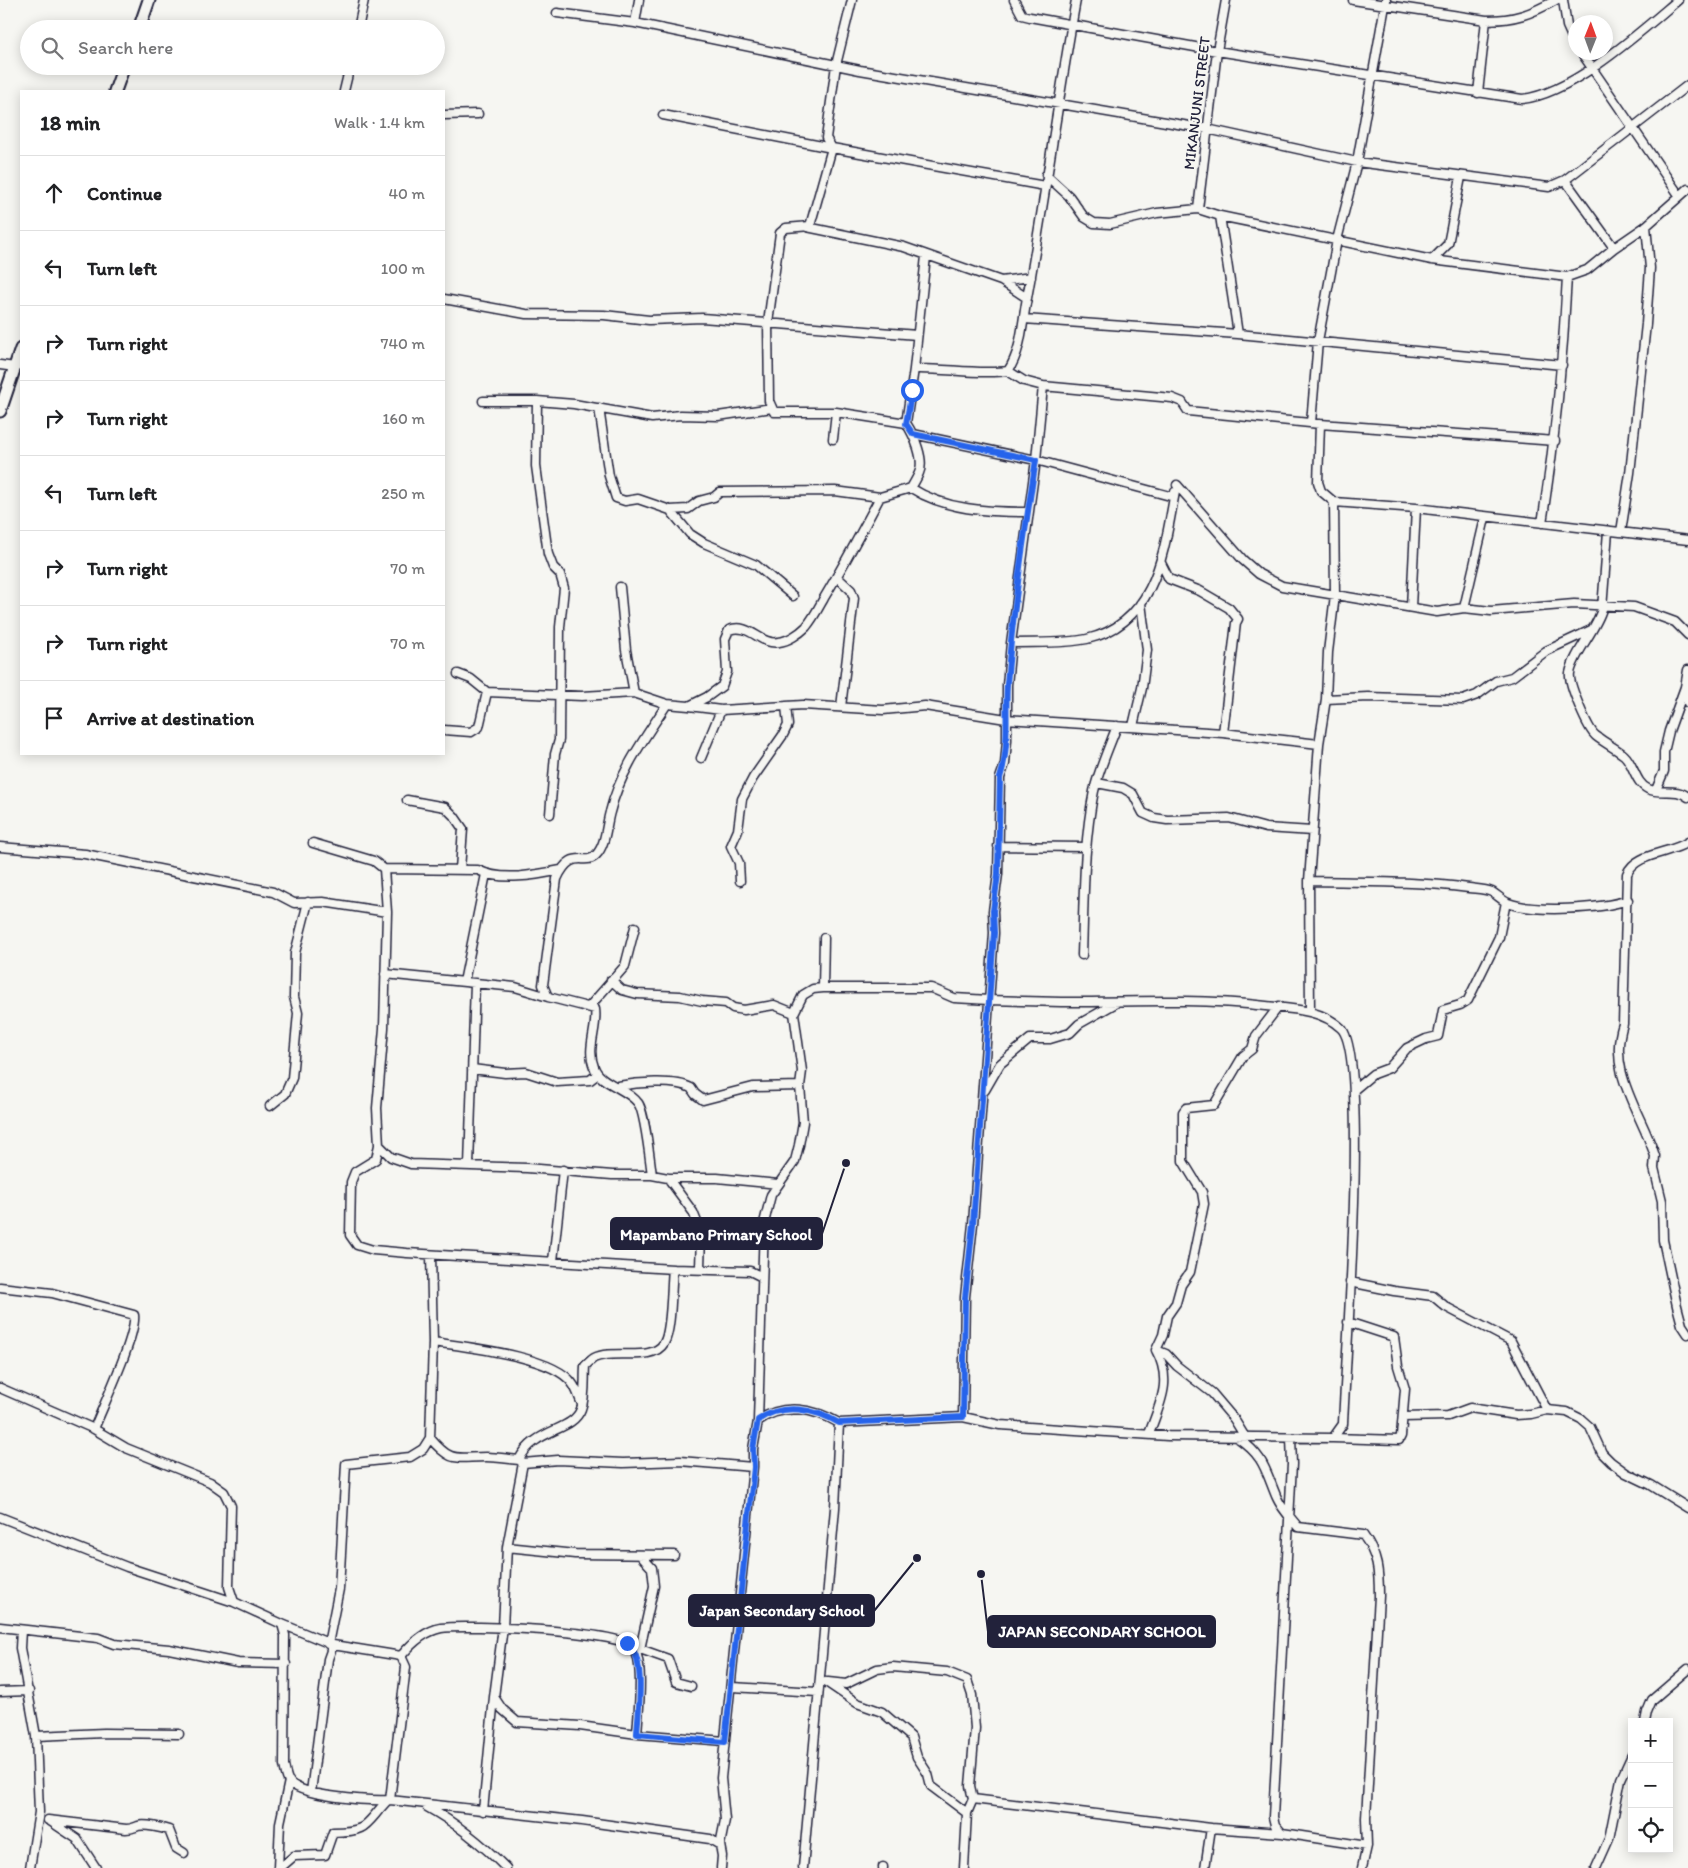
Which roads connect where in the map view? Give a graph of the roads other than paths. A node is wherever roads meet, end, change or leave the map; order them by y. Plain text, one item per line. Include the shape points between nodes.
1 (149, 0) edge
2 (364, 0) edge
3 (639, 0) edge
4 (852, 0) edge
5 (1014, 0) edge
6 (1076, 0) edge
7 (1226, 0) edge
8 (1353, 0) edge
9 (1556, 0) edge
10 (1563, 0) edge
11 (1678, 0) edge
12 (1386, 3) edge
13 (556, 13) dead end
14 (142, 20) edge
15 (360, 20) edge
16 (1486, 20) junction
17 (635, 23) junction
18 (1072, 24) junction
19 (1568, 28) edge
20 (1217, 51) junction
21 (1587, 60) edge
22 (836, 65) junction
23 (1592, 67) junction
24 (121, 75) edge
25 (348, 75) edge
26 (1374, 77) junction
27 (1688, 85) edge
28 (115, 90) edge
29 (344, 90) edge
30 (1478, 93) junction
31 (1057, 104) junction
32 (478, 114) dead end
33 (445, 115) edge
34 (664, 115) dead end
35 (1633, 128) junction
36 (1207, 129) junction
37 (832, 148) junction
38 (1357, 162) junction
39 (1046, 175) junction
40 (1461, 177) junction
41 (1565, 180) junction
42 (1045, 186) junction
43 (1688, 189) edge
44 (1679, 195) junction
45 (1198, 209) junction
46 (1220, 216) junction
47 (1646, 226) junction
48 (807, 228) junction
49 (1337, 240) junction
50 (1614, 248) junction
51 (926, 256) junction
52 (1432, 260) junction
53 (1031, 277) junction
54 (1567, 277) junction
55 (1000, 281) junction
56 (1027, 298) junction
57 (445, 299) edge
58 (1024, 319) junction
59 (768, 323) junction
60 (917, 334) junction
61 (1238, 334) junction
62 (1318, 341) junction
63 (20, 352) edge
64 (0, 365) edge
65 (1562, 365) junction
66 (15, 367) junction
67 (914, 368) junction
68 (1008, 372) junction
69 (1043, 386) junction
70 (484, 401) dead end
71 (537, 401) junction
72 (599, 408) junction
73 (772, 408) junction
74 (0, 411) edge
75 (836, 412) junction
76 (1311, 423) junction
77 (906, 424) junction
78 (1320, 424) junction
79 (913, 434) junction
80 (833, 439) dead end
81 (1555, 441) junction
82 (1036, 460) junction
83 (911, 488) junction
84 (880, 496) junction
85 (1174, 497) junction
86 (1334, 502) junction
87 (1416, 508) junction
88 (670, 510) junction
89 (1028, 512) junction
90 (1485, 518) junction
91 (1542, 523) junction
92 (1608, 531) junction
93 (1621, 532) junction
94 (1688, 540) edge
95 (1162, 563) junction
96 (837, 577) junction
97 (620, 587) dead end
98 (793, 596) dead end
99 (1334, 599) junction
100 (1141, 603) junction
101 (1411, 607) junction
102 (1602, 607) junction
103 (1464, 608) junction
104 (1591, 630) junction
105 (1688, 635) edge
106 (1011, 643) junction
107 (1688, 670) edge
108 (458, 674) dead end
109 (1685, 687) junction
110 (487, 692) junction
111 (634, 693) junction
112 (560, 696) junction
113 (1326, 699) junction
114 (1688, 703) edge
115 (667, 704) junction
116 (689, 706) junction
117 (786, 706) junction
118 (841, 707) junction
119 (721, 710) junction
120 (1006, 719) junction
121 (1117, 726) junction
122 (1133, 726) junction
123 (445, 730) edge
124 (1223, 732) junction
125 (1319, 744) junction
126 (701, 758) dead end
127 (1097, 782) junction
128 (1656, 790) junction
129 (1688, 797) edge
130 (407, 800) dead end
131 (550, 814) dead end
132 (1312, 831) junction
133 (1688, 842) edge
134 (313, 843) dead end
135 (998, 846) junction
136 (0, 847) edge
137 (1086, 847) junction
138 (384, 869) junction
139 (460, 869) junction
140 (561, 870) junction
141 (486, 874) junction
142 (740, 881) dead end
143 (1309, 881) junction
144 (1628, 900) junction
145 (308, 902) junction
146 (1506, 902) junction
147 (387, 912) junction
148 (635, 927) dead end
149 (824, 938) dead end
150 (1082, 955) dead end
151 (385, 974) junction
152 (611, 980) junction
153 (464, 982) junction
154 (475, 983) junction
155 (823, 988) junction
156 (548, 997) junction
157 (989, 1000) junction
158 (1120, 1001) junction
159 (1279, 1006) junction
160 (589, 1007) junction
161 (1310, 1012) junction
162 (794, 1013) junction
163 (472, 1069) junction
164 (598, 1074) junction
165 (618, 1086) junction
166 (800, 1086) junction
167 (1355, 1089) junction
168 (983, 1094) junction
169 (270, 1106) dead end
170 (379, 1145) junction
171 (468, 1166) junction
172 (563, 1170) junction
173 (652, 1175) junction
174 (668, 1178) junction
175 (778, 1184) junction
176 (431, 1255) junction
177 (553, 1261) junction
178 (673, 1269) junction
179 (700, 1269) junction
180 (762, 1277) junction
181 (1350, 1282) junction
182 (0, 1287) edge
183 (1348, 1322) junction
184 (1688, 1334) edge
185 (433, 1342) junction
186 (1156, 1350) junction
187 (0, 1388) edge
188 (582, 1406) junction
189 (1548, 1410) junction
190 (963, 1417) junction
191 (1403, 1417) junction
192 (758, 1420) junction
193 (839, 1423) junction
194 (94, 1429) junction
195 (1149, 1434) junction
196 (1241, 1437) junction
197 (430, 1438) junction
198 (1291, 1438) junction
199 (1333, 1438) junction
200 (521, 1461) junction
201 (754, 1467) junction
202 (1688, 1508) edge
203 (1288, 1516) junction
204 (0, 1517) edge
205 (507, 1547) junction
206 (674, 1555) dead end
207 (641, 1556) junction
208 (234, 1602) junction
209 (282, 1624) junction
210 (0, 1627) edge
211 (503, 1627) junction
212 (21, 1630) junction
213 (330, 1644) junction
214 (637, 1648) junction
215 (401, 1656) junction
216 (286, 1664) junction
217 (1688, 1669) edge
218 (820, 1681) junction
219 (828, 1682) junction
220 (691, 1686) dead end
221 (732, 1687) junction
222 (29, 1691) junction
223 (0, 1692) edge
224 (818, 1692) junction
225 (494, 1698) junction
226 (1646, 1718) edge
227 (179, 1734) dead end
228 (637, 1734) junction
229 (36, 1736) junction
230 (725, 1742) junction
231 (1629, 1763) edge
232 (288, 1781) junction
233 (311, 1792) junction
234 (973, 1800) junction
235 (388, 1801) junction
236 (423, 1804) junction
237 (483, 1811) junction
238 (38, 1812) junction
239 (967, 1813) junction
240 (48, 1820) junction
241 (1211, 1828) junction
242 (1282, 1833) junction
243 (720, 1845) junction
244 (1367, 1846) junction
245 (184, 1852) dead end
246 (30, 1868) edge
247 (96, 1868) edge
248 (279, 1868) edge
249 (506, 1868) edge
250 (720, 1868) edge
251 (803, 1868) edge
252 (964, 1868) edge
253 (1205, 1868) edge
254 (1362, 1868) edge
255 (1596, 1868) edge

1 - 14 main road
2 - 15 street
3 - 17 street
4 - 22 street
5 - 18 street via 1024,16
6 - 18 street
7 - 20 street, MIKANJUNI STREET
8 - 12 street
9 - 16 street via 1531,14 1507,20
10 - 19 street
11 - 23 street
12 - 16 street
12 - 26 street
13 - 17 street
16 - 30 street
17 - 22 street
18 - 20 street
18 - 31 street
20 - 26 street
20 - 36 street, MIKANJUNI STREET
21 - 23 street
22 - 31 street
22 - 37 street via 826,138
23 - 30 street via 1553,92 1538,97 1522,99
23 - 35 street
24 - 28 main road
25 - 29 street
26 - 30 street
26 - 38 street
27 - 35 street
31 - 36 street
31 - 39 street
32 - 33 street
34 - 37 street
35 - 41 street
35 - 44 street
36 - 38 street
36 - 45 street, MIKANJUNI STREET
37 - 42 street
37 - 48 street via 812,223
38 - 40 street
38 - 49 street
39 - 42 street
39 - 45 street via 1069,196 1084,217 1094,223 1110,224 1157,213
40 - 41 street via 1549,186
40 - 52 street via 1448,244
41 - 50 street
42 - 53 street
43 - 44 street
44 - 47 street
45 - 46 street
46 - 49 street
46 - 61 street
47 - 50 street
47 - 93 street via 1650,268 1646,324
48 - 51 street via 874,239
48 - 59 street via 786,228 780,234
49 - 52 street
49 - 62 street
50 - 54 street via 1587,270
51 - 55 street
51 - 60 street
52 - 54 street
53 - 55 street
53 - 56 street
54 - 65 street
55 - 56 street
56 - 58 street
57 - 59 street via 526,314 604,315 649,320 702,318
58 - 61 street
58 - 68 street via 1018,351
59 - 60 street
59 - 73 street via 768,395
60 - 67 street
61 - 62 street
62 - 65 street
62 - 76 street
63 - 66 main road
64 - 66 street
65 - 81 street
66 - 74 main road
67 - 68 street
67 - 77 street
68 - 69 street
69 - 76 street via 1172,398 1182,402 1188,411
69 - 82 street
70 - 71 street
71 - 72 street
71 - 112 street via 536,466 548,554 564,588 560,627
72 - 73 street via 652,418 718,416
72 - 88 street via 609,476 616,498 638,500
73 - 75 street via 779,413
75 - 77 street
75 - 80 street
76 - 78 street
77 - 79 street
78 - 81 street
78 - 86 street via 1318,482 1321,491
79 - 82 street
79 - 83 street via 920,472
81 - 91 street
82 - 85 street
82 - 89 street
83 - 84 street
83 - 89 street via 934,500 977,510
84 - 88 street via 827,491 720,492 688,508
84 - 96 street
85 - 95 street
85 - 99 street via 1177,485 1243,560 1269,580
86 - 87 street
86 - 99 street
87 - 90 street
87 - 101 street
88 - 98 street via 690,534 704,544 756,564
89 - 106 street
90 - 91 street
90 - 103 street
91 - 92 street
92 - 93 street
92 - 102 street
93 - 94 street
95 - 100 street
95 - 124 street via 1169,579 1200,590 1229,608 1238,619
96 - 116 street via 806,627 796,635 771,642 750,630 737,627 730,630 725,639 727,672 722,686
96 - 118 street via 851,590 854,598
97 - 111 street
99 - 101 street
99 - 113 street
100 - 106 street via 1134,613 1110,631 1087,639
100 - 122 street via 1147,650
101 - 103 street via 1437,612
102 - 103 street via 1538,605 1491,611
102 - 104 street via 1599,620
102 - 105 street via 1634,608 1658,615 1675,622
104 - 113 street via 1546,651 1512,677 1496,681 1478,695 1463,700
104 - 128 street via 1570,673 1576,698 1594,735 1626,757 1644,786
106 - 120 street
107 - 109 street
108 - 110 street via 471,679
109 - 114 street
109 - 128 street via 1669,731 1664,771
110 - 112 street
110 - 123 street via 479,727 472,732
111 - 112 street
111 - 115 street
112 - 131 street via 559,740
113 - 125 street
115 - 116 street
115 - 140 street via 618,783 604,838 596,855 568,862
116 - 119 street
117 - 118 street
117 - 119 street
117 - 142 street via 788,725 752,778 742,799 738,830 732,846 739,863
118 - 120 street via 883,710 925,706
119 - 126 street
120 - 121 street
120 - 135 street
121 - 122 street
121 - 127 street
122 - 124 street
124 - 125 street
125 - 132 street
127 - 132 street via 1134,794 1143,812 1154,818 1229,818 1266,828
127 - 137 street
128 - 129 street via 1680,792
130 - 139 street via 445,807 454,816 463,829
132 - 143 street
133 - 144 street via 1632,865 1628,874
134 - 138 street via 374,861
135 - 137 street
135 - 157 street
136 - 145 street via 85,854 273,892 294,903
137 - 150 street
138 - 139 street
138 - 147 street
139 - 141 street
140 - 141 street via 516,876
140 - 156 street via 543,985
141 - 153 street
143 - 146 street via 1381,881 1467,887 1491,892
143 - 161 street
144 - 146 street via 1612,906 1537,909
144 - 184 street via 1623,1024 1617,1053 1620,1072 1655,1156 1654,1168 1662,1201 1663,1240 1677,1306
145 - 147 street
145 - 169 street via 296,953 294,997 298,1013 292,1078 285,1094
146 - 167 street via 1500,937 1468,1000 1460,1006 1443,1010 1438,1036 1407,1048 1389,1068 1373,1074
147 - 151 street
148 - 152 street via 625,966
149 - 155 street
151 - 153 street
151 - 170 street via 377,1108
152 - 160 street
152 - 162 street via 622,990 637,994 726,1002 733,1008 744,1010 774,1004
153 - 154 street
154 - 156 street via 515,987
154 - 163 street
155 - 157 street via 931,988 954,998
155 - 162 street via 803,995
156 - 160 street
157 - 158 street
157 - 168 street
158 - 159 street via 1203,1000
158 - 168 street via 1079,1024 1070,1033 1050,1039 1030,1039 1000,1064
159 - 161 street
159 - 186 street via 1256,1036 1252,1048 1243,1056 1214,1105 1186,1108 1183,1112 1183,1160 1202,1192 1204,1204 1190,1272 1167,1316
160 - 164 street via 595,1010 591,1047 593,1067
161 - 167 street via 1334,1022 1347,1035
162 - 166 street via 802,1071
163 - 164 street via 526,1072 557,1082 590,1080
163 - 171 street
164 - 165 street
165 - 166 street via 680,1084 691,1088 703,1100 753,1087
165 - 173 street via 640,1105
166 - 175 street via 803,1122 800,1146 795,1161
167 - 181 street
168 - 190 street via 965,1298
170 - 171 street via 390,1157 411,1164
170 - 176 street via 376,1159 355,1172 350,1235 357,1245 373,1250
171 - 172 street
172 - 173 street
172 - 177 street
173 - 174 street
174 - 175 street via 717,1178
174 - 179 street via 696,1219 700,1232
175 - 180 street via 771,1195 764,1223
176 - 177 street
176 - 185 street
177 - 178 street
178 - 179 street
178 - 188 street via 664,1343 647,1354 594,1358 585,1366
179 - 180 street via 750,1271
180 - 192 street
181 - 183 street
181 - 189 street via 1432,1296 1446,1307 1511,1341
182 - 194 street via 52,1293 134,1315 129,1340
183 - 191 street via 1394,1337 1405,1389
183 - 199 street via 1343,1424
185 - 188 street via 508,1353 552,1368 573,1384
185 - 197 street
186 - 195 street via 1165,1380
186 - 196 street via 1166,1354 1212,1393 1234,1419
187 - 194 street
188 - 200 street via 572,1422 530,1444
189 - 191 street via 1516,1415 1470,1408 1448,1416
189 - 202 street via 1567,1412 1581,1419 1590,1427 1602,1453 1611,1462
190 - 193 street
190 - 195 street via 1000,1425
191 - 199 street via 1399,1440
192 - 193 street via 768,1414 798,1409 821,1413
192 - 201 street via 753,1449
193 - 218 street
194 - 208 street via 126,1448 210,1482 224,1492 231,1506 229,1587
195 - 196 street
196 - 198 street
196 - 203 street via 1257,1452
197 - 200 street via 441,1451 457,1460 485,1457
197 - 213 street via 423,1449 410,1457 346,1464 339,1589
198 - 199 street
198 - 203 street
200 - 201 street via 680,1461
200 - 205 street
201 - 221 street
203 - 242 street via 1274,1817 1275,1825
203 - 244 street via 1298,1527 1364,1535 1378,1561
204 - 208 street via 127,1567
205 - 207 street
205 - 211 street
206 - 207 street
207 - 214 street via 652,1568 654,1586
208 - 209 street
209 - 213 street
209 - 216 street
210 - 212 street
211 - 214 street via 609,1638
211 - 215 street via 440,1628 412,1643
211 - 225 street
212 - 216 street via 98,1638 114,1644 169,1649 238,1663
212 - 222 street via 20,1648
213 - 215 street
213 - 233 street
214 - 220 street via 668,1658 676,1682
214 - 228 street
215 - 235 street via 406,1667
216 - 232 street via 283,1751
217 - 226 street via 1652,1700
218 - 219 street
218 - 224 street
219 - 234 street via 846,1684 870,1672 893,1667 947,1672 967,1680 974,1709 970,1786
219 - 239 street via 857,1703 882,1712 905,1731 911,1737 916,1757 928,1774 931,1786
221 - 224 street
221 - 230 street
222 - 223 street
222 - 229 street
224 - 251 street
225 - 228 street via 518,1722
225 - 237 street
227 - 229 street via 104,1732
228 - 230 street
229 - 238 street
230 - 243 street via 721,1778 725,1820
231 - 255 street via 1618,1791 1609,1839
232 - 233 street
232 - 248 street via 280,1823
233 - 235 street
234 - 239 street
234 - 241 street
235 - 236 street
235 - 248 street via 361,1828 352,1832 333,1832 325,1855 294,1856
236 - 237 street
236 - 249 street via 446,1817
237 - 243 street via 710,1839
238 - 240 street
238 - 246 street
239 - 252 street
240 - 245 street via 126,1829 160,1827 169,1830 176,1848
240 - 247 street via 77,1839
241 - 242 street
241 - 253 street
242 - 244 street
243 - 250 street
244 - 254 street

